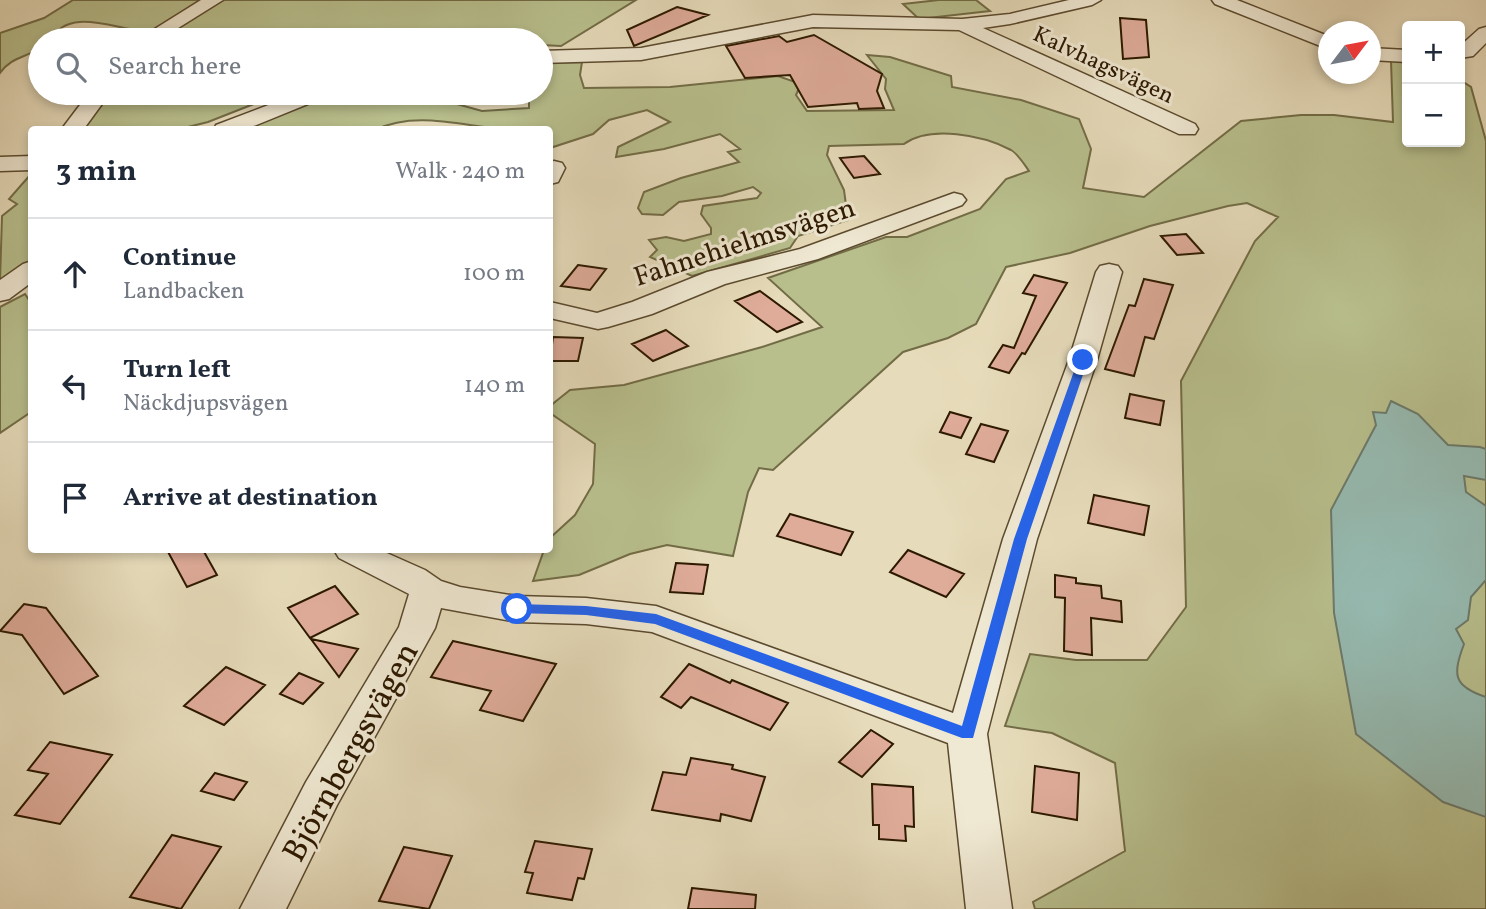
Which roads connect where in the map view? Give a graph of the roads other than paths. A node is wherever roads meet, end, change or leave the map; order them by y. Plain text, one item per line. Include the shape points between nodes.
1 (214, 0) edge
2 (1092, 0) edge
3 (1221, 0) edge
4 (993, 6) dead end
5 (1010, 19) junction
6 (962, 25) junction
7 (166, 28) edge
8 (1486, 33) edge
9 (1318, 39) edge
10 (1465, 50) edge
11 (1465, 53) edge
12 (1381, 55) edge
13 (1402, 56) edge
14 (553, 57) edge
15 (1486, 62) edge
16 (91, 105) edge
17 (287, 105) edge
18 (74, 126) edge
19 (234, 126) edge
20 (1187, 129) dead end
21 (28, 163) edge
22 (0, 164) edge
23 (954, 200) dead end
24 (1109, 272) dead end
25 (28, 278) edge
26 (0, 293) edge
27 (553, 311) edge
28 (359, 553) edge
29 (415, 573) edge
30 (967, 734) junction
31 (263, 909) edge
32 (989, 909) edge

1 - 7 street
2 - 5 street
3 - 9 street
4 - 5 street
5 - 6 street
6 - 14 street via 813,21 641,54
6 - 20 street, Kalvhagsvägen
8 - 10 street
11 - 15 street
12 - 13 street
16 - 18 street
17 - 19 street
21 - 22 street
23 - 27 street, Fahnehielmsvägen via 809,254 716,278 598,321
24 - 30 street via 1020,539
25 - 26 street
28 - 29 street
29 - 30 street via 458,600 656,619
29 - 31 street, Björnbergsvägen via 417,628 321,794
30 - 32 street

